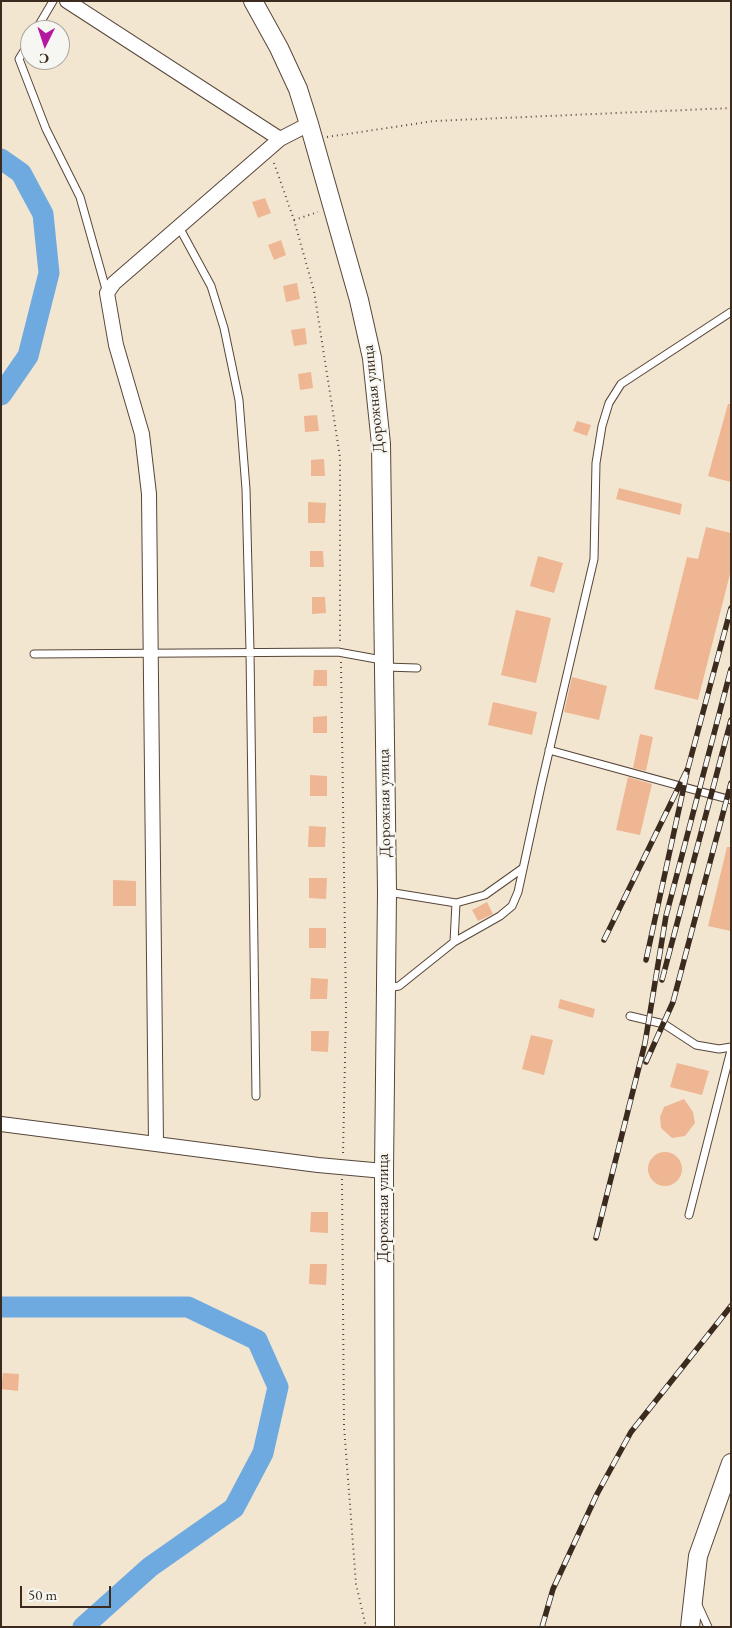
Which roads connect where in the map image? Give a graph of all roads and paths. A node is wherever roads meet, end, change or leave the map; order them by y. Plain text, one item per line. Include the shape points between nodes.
1 (53, 1) edge
2 (67, 1) edge
3 (253, 1) edge
4 (42, 20) edge
5 (23, 70) edge
6 (731, 108) edge
7 (311, 132) junction
8 (280, 139) junction
9 (269, 149) junction
10 (320, 212) dead end
11 (294, 220) junction
12 (179, 227) junction
13 (107, 293) junction
14 (731, 312) edge
15 (250, 651) junction
16 (341, 652) junction
17 (34, 654) dead end
18 (150, 654) junction
19 (383, 663) junction
20 (417, 668) dead end
21 (549, 750) junction
22 (731, 800) edge
23 (524, 867) junction
24 (387, 892) junction
25 (456, 903) junction
26 (454, 942) junction
27 (387, 988) junction
28 (630, 1016) dead end
29 (731, 1049) edge
30 (256, 1096) dead end
31 (1, 1124) edge
32 (156, 1143) junction
33 (342, 1167) junction
34 (384, 1171) junction
35 (689, 1215) dead end
36 (731, 1463) edge
37 (693, 1590) junction
38 (366, 1627) edge
39 (385, 1627) edge
40 (690, 1627) edge
41 (708, 1627) edge

1 - 4 lane
2 - 8 street
3 - 7 street, Дорожная улица via 298,90
5 - 13 lane via 46,129 80,197
6 - 7 path via 434,121
7 - 8 street
7 - 19 street, Дорожная улица via 359,300 372,358 381,444
8 - 9 street
9 - 11 path
9 - 12 street
10 - 11 path
11 - 16 path via 314,291 340,457
12 - 13 street via 114,283
12 - 15 lane via 211,286 224,328 239,400 246,489
13 - 18 street via 116,345 142,434 149,494
14 - 21 lane via 621,384 609,403 596,463 594,559
15 - 16 lane
15 - 18 lane
15 - 30 lane
16 - 19 lane
16 - 33 path via 346,1010
17 - 18 lane
18 - 32 street
19 - 20 lane
19 - 24 street, Дорожная улица
21 - 22 lane
21 - 23 lane
23 - 25 lane via 485,895
23 - 26 lane via 512,906
24 - 25 lane
24 - 27 street, Дорожная улица
25 - 26 lane
26 - 27 lane via 399,986
27 - 34 street, Дорожная улица
28 - 29 lane via 664,1024 696,1045
29 - 35 lane
31 - 32 street
32 - 33 street
33 - 34 street
33 - 38 path via 344,1426 356,1584
34 - 39 street, Дорожная улица
36 - 37 street via 698,1556
37 - 40 street
37 - 41 lane

